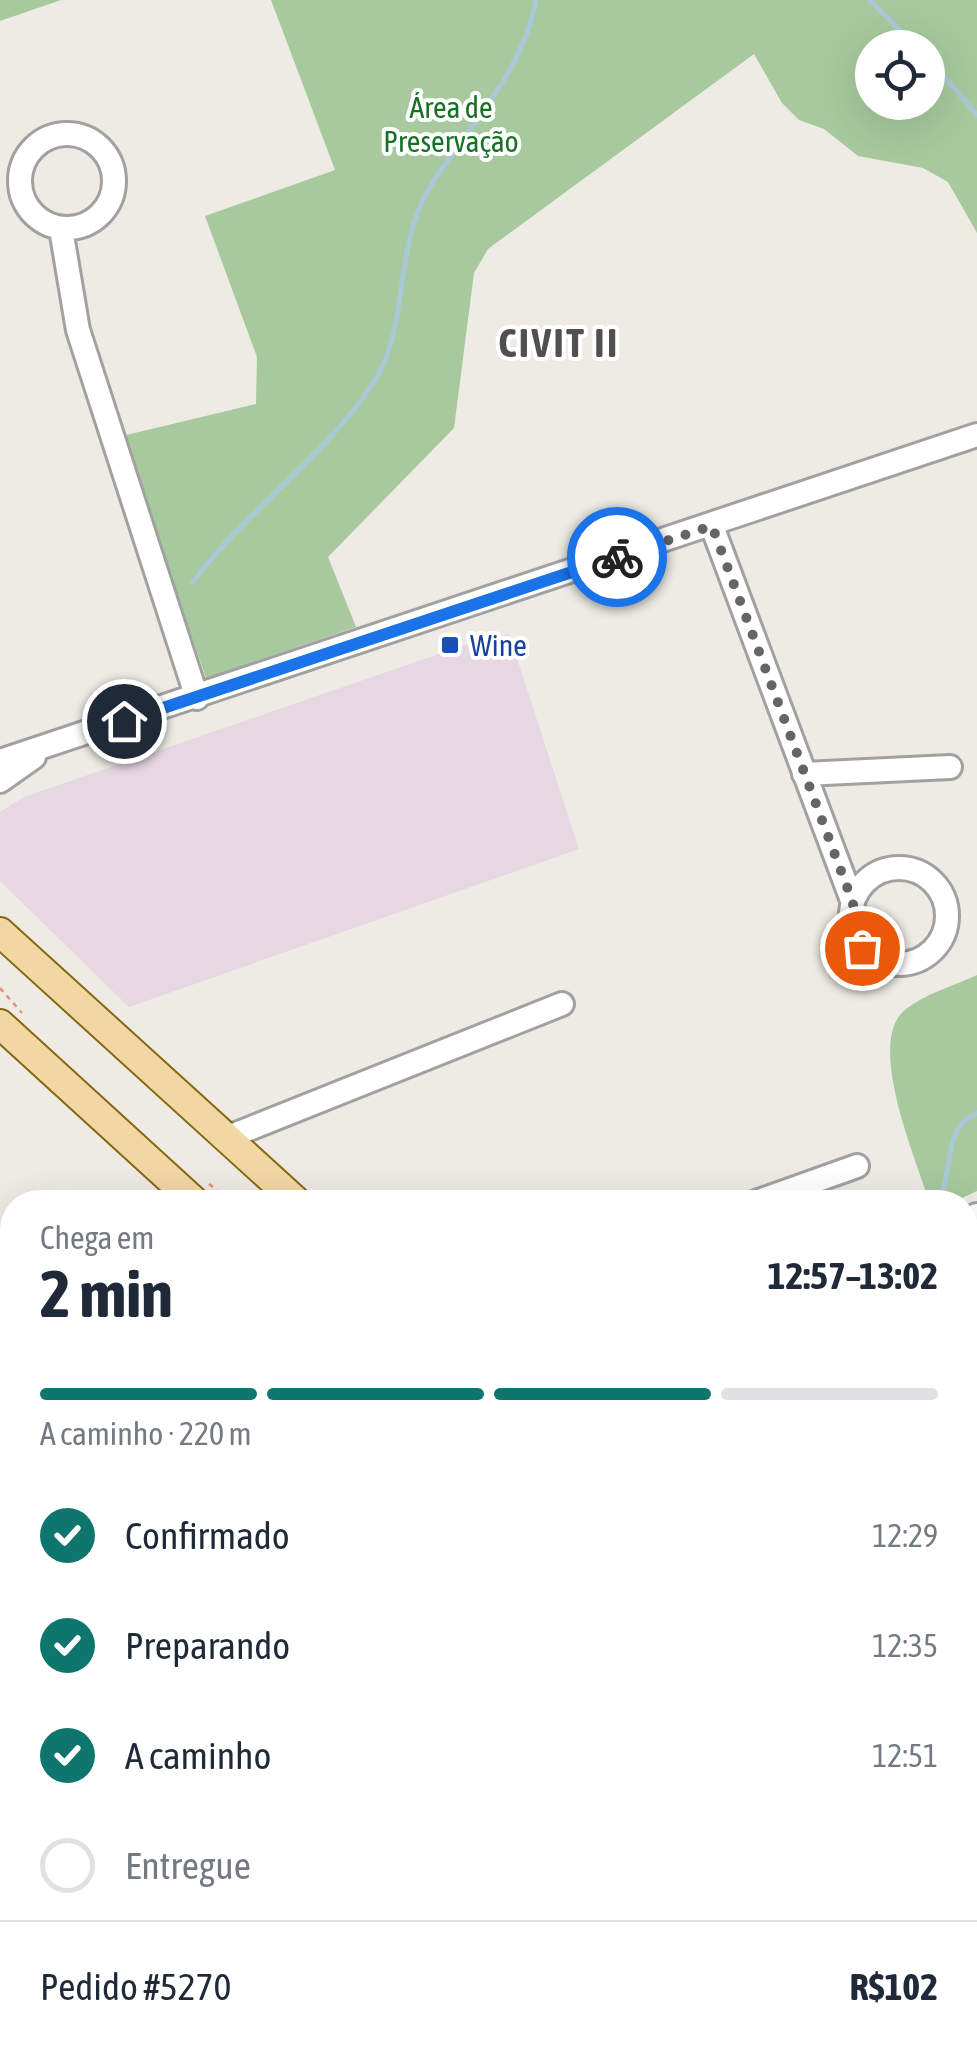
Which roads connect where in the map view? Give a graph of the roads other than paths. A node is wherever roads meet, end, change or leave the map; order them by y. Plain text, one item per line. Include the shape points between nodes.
1 (60, 228) junction
2 (977, 435) edge
3 (712, 526) junction
4 (197, 698) junction
5 (52, 744) junction
6 (0, 761) edge
7 (950, 767) dead end
8 (804, 774) junction
9 (0, 781) edge
10 (853, 903) junction
11 (0, 932) edge
12 (562, 1004) dead end
13 (0, 1024) edge
14 (226, 1138) junction
15 (857, 1166) dead end
16 (182, 1190) edge
17 (284, 1190) edge
18 (790, 1190) edge

1 - 1 street via 89,223 114,188 108,159 73,134 44,140 20,175 25,204
1 - 4 street via 78,330
2 - 3 street
3 - 4 street
3 - 8 street
4 - 5 street
5 - 6 street
5 - 9 street
7 - 8 street
8 - 10 street
10 - 10 street via 854,934 875,958 906,964 942,937 946,906 916,871 884,870
11 - 14 main road
12 - 14 street
13 - 16 main road
14 - 17 main road
15 - 18 street

